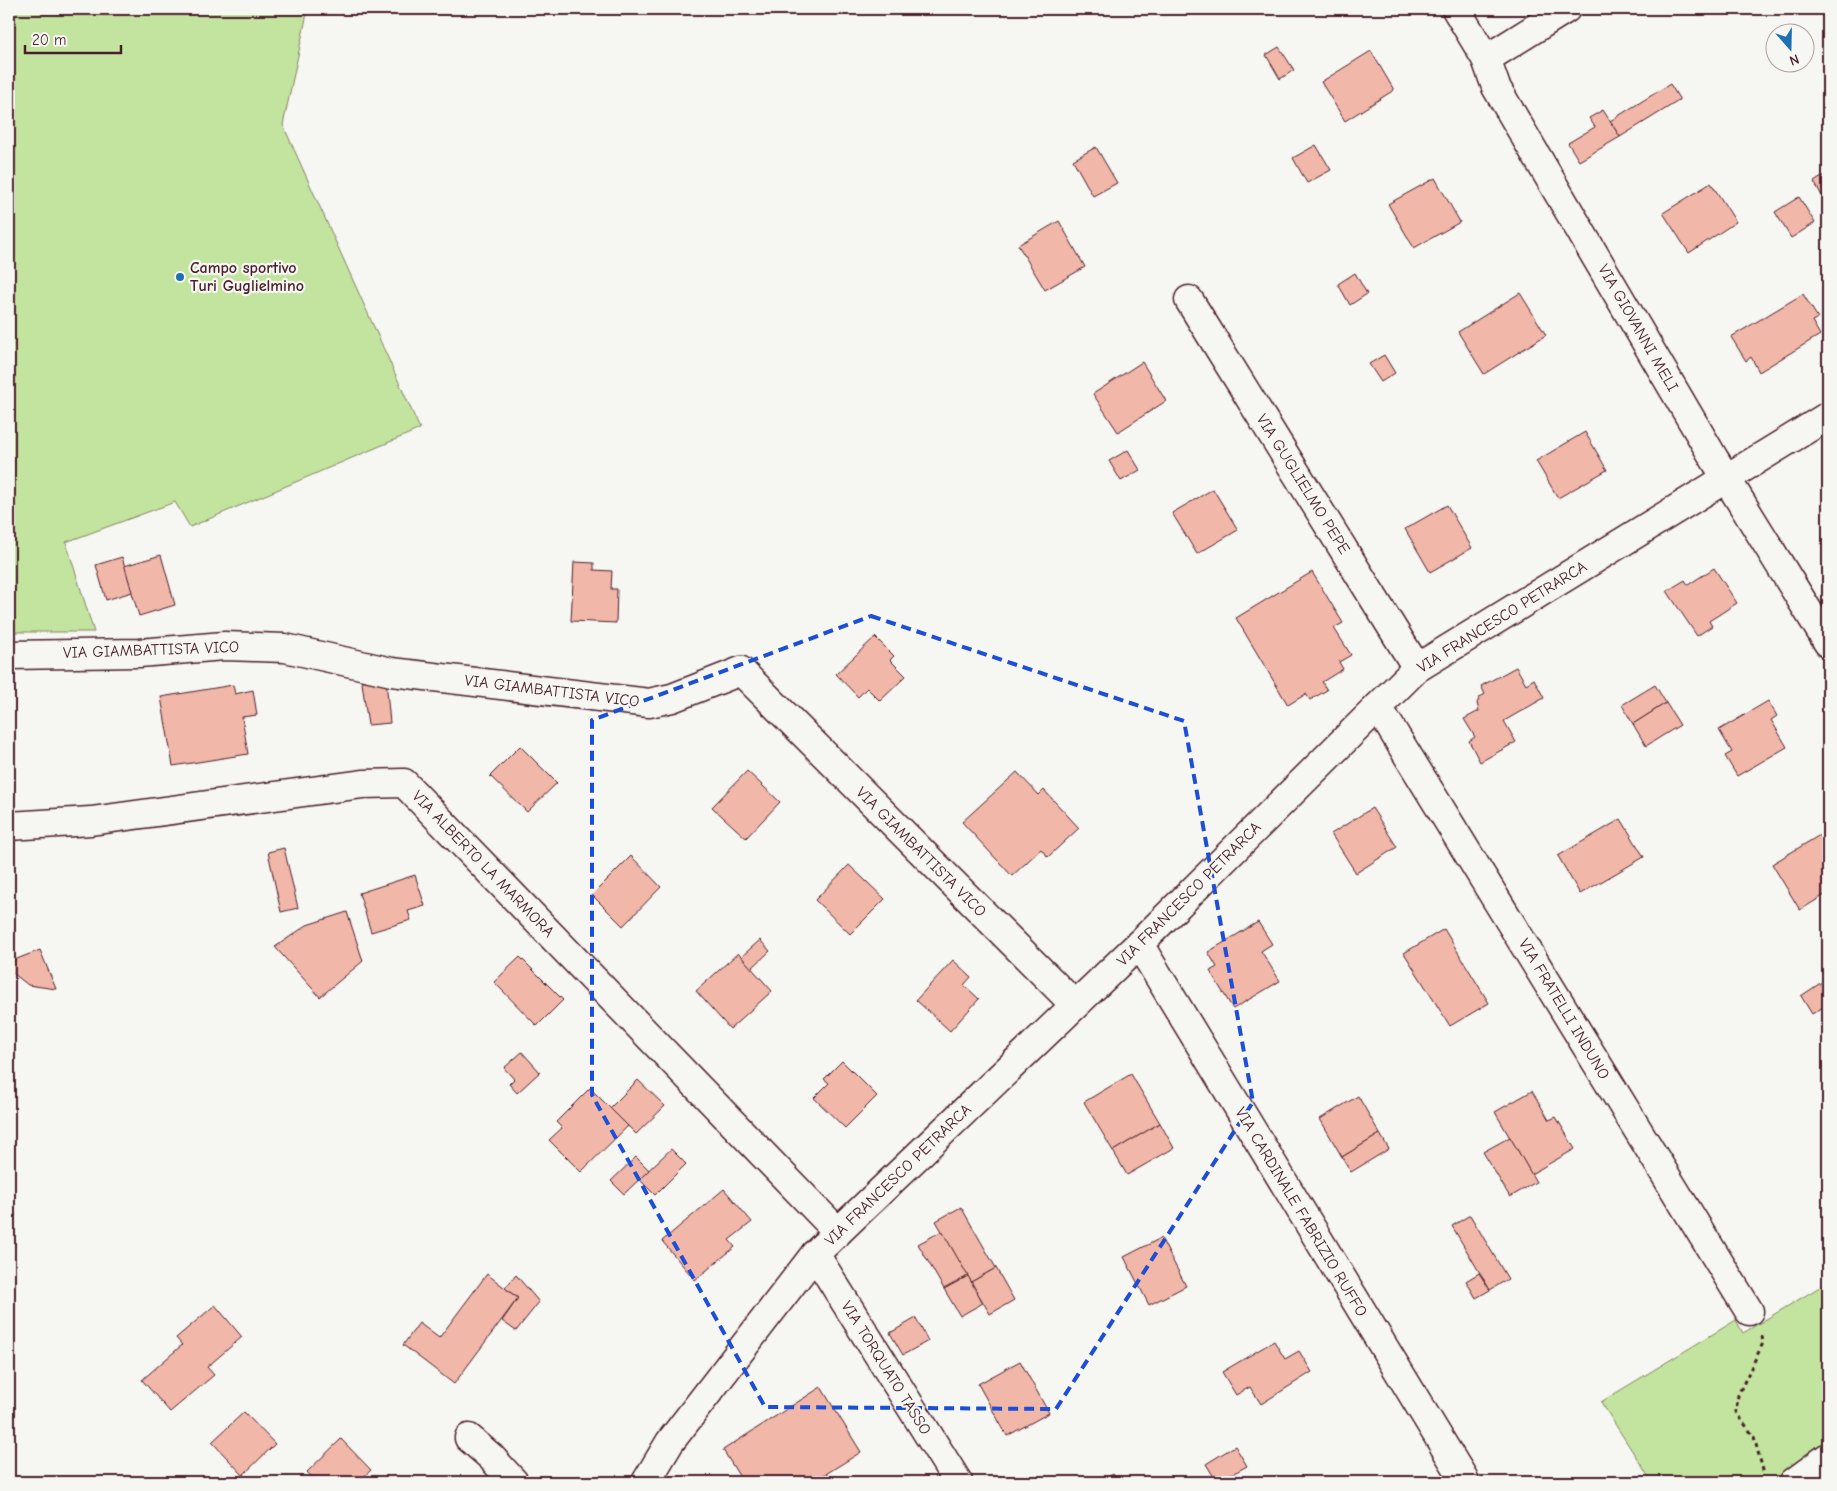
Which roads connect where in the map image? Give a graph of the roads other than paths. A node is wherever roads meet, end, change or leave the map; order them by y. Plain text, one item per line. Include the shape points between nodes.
1 (1456, 9) edge
2 (1566, 9) edge
3 (1486, 59) junction
4 (1189, 300) dead end
5 (1828, 416) edge
6 (1726, 478) junction
7 (1828, 643) edge
8 (9, 655) edge
9 (1417, 668) junction
10 (1378, 707) junction
11 (9, 826) edge
12 (1139, 944) junction
13 (1075, 1005) junction
14 (838, 1232) junction
15 (815, 1254) junction
16 (1749, 1311) road end
17 (469, 1438) dead end
18 (1828, 1457) edge
19 (1464, 1479) dead end
20 (514, 1482) edge
21 (646, 1482) edge
22 (958, 1482) edge
23 (1794, 1482) edge

1 - 3 street, VIA GIOVANNI MELI
2 - 3 street
3 - 6 street, VIA GIOVANNI MELI via 1496,87
4 - 9 street, VIA GUGLIELMO PEPE
5 - 6 street, VIA FRANCESCO PETRARCA
6 - 7 street, VIA GIOVANNI MELI
6 - 9 street, VIA FRANCESCO PETRARCA
8 - 13 street, VIA GIAMBATTISTA VICO via 139,653 224,646 285,648 392,672 648,703 672,698 741,671
9 - 10 street, VIA FRANCESCO PETRARCA
10 - 12 street, VIA FRANCESCO PETRARCA
10 - 16 street, VIA FRATELLI INDUNO
11 - 14 street, VIA ALBERTO LA MARMORA via 91,821 363,784 404,783
12 - 13 street, VIA FRANCESCO PETRARCA
12 - 19 street, VIA CARDINALE FABRIZIO RUFFO
13 - 14 street, VIA FRANCESCO PETRARCA
14 - 15 street, VIA FRANCESCO PETRARCA
15 - 21 street, VIA FRANCESCO PETRARCA via 670,1442
15 - 22 street, VIA TORQUATO TASSO
17 - 20 street
18 - 23 street

